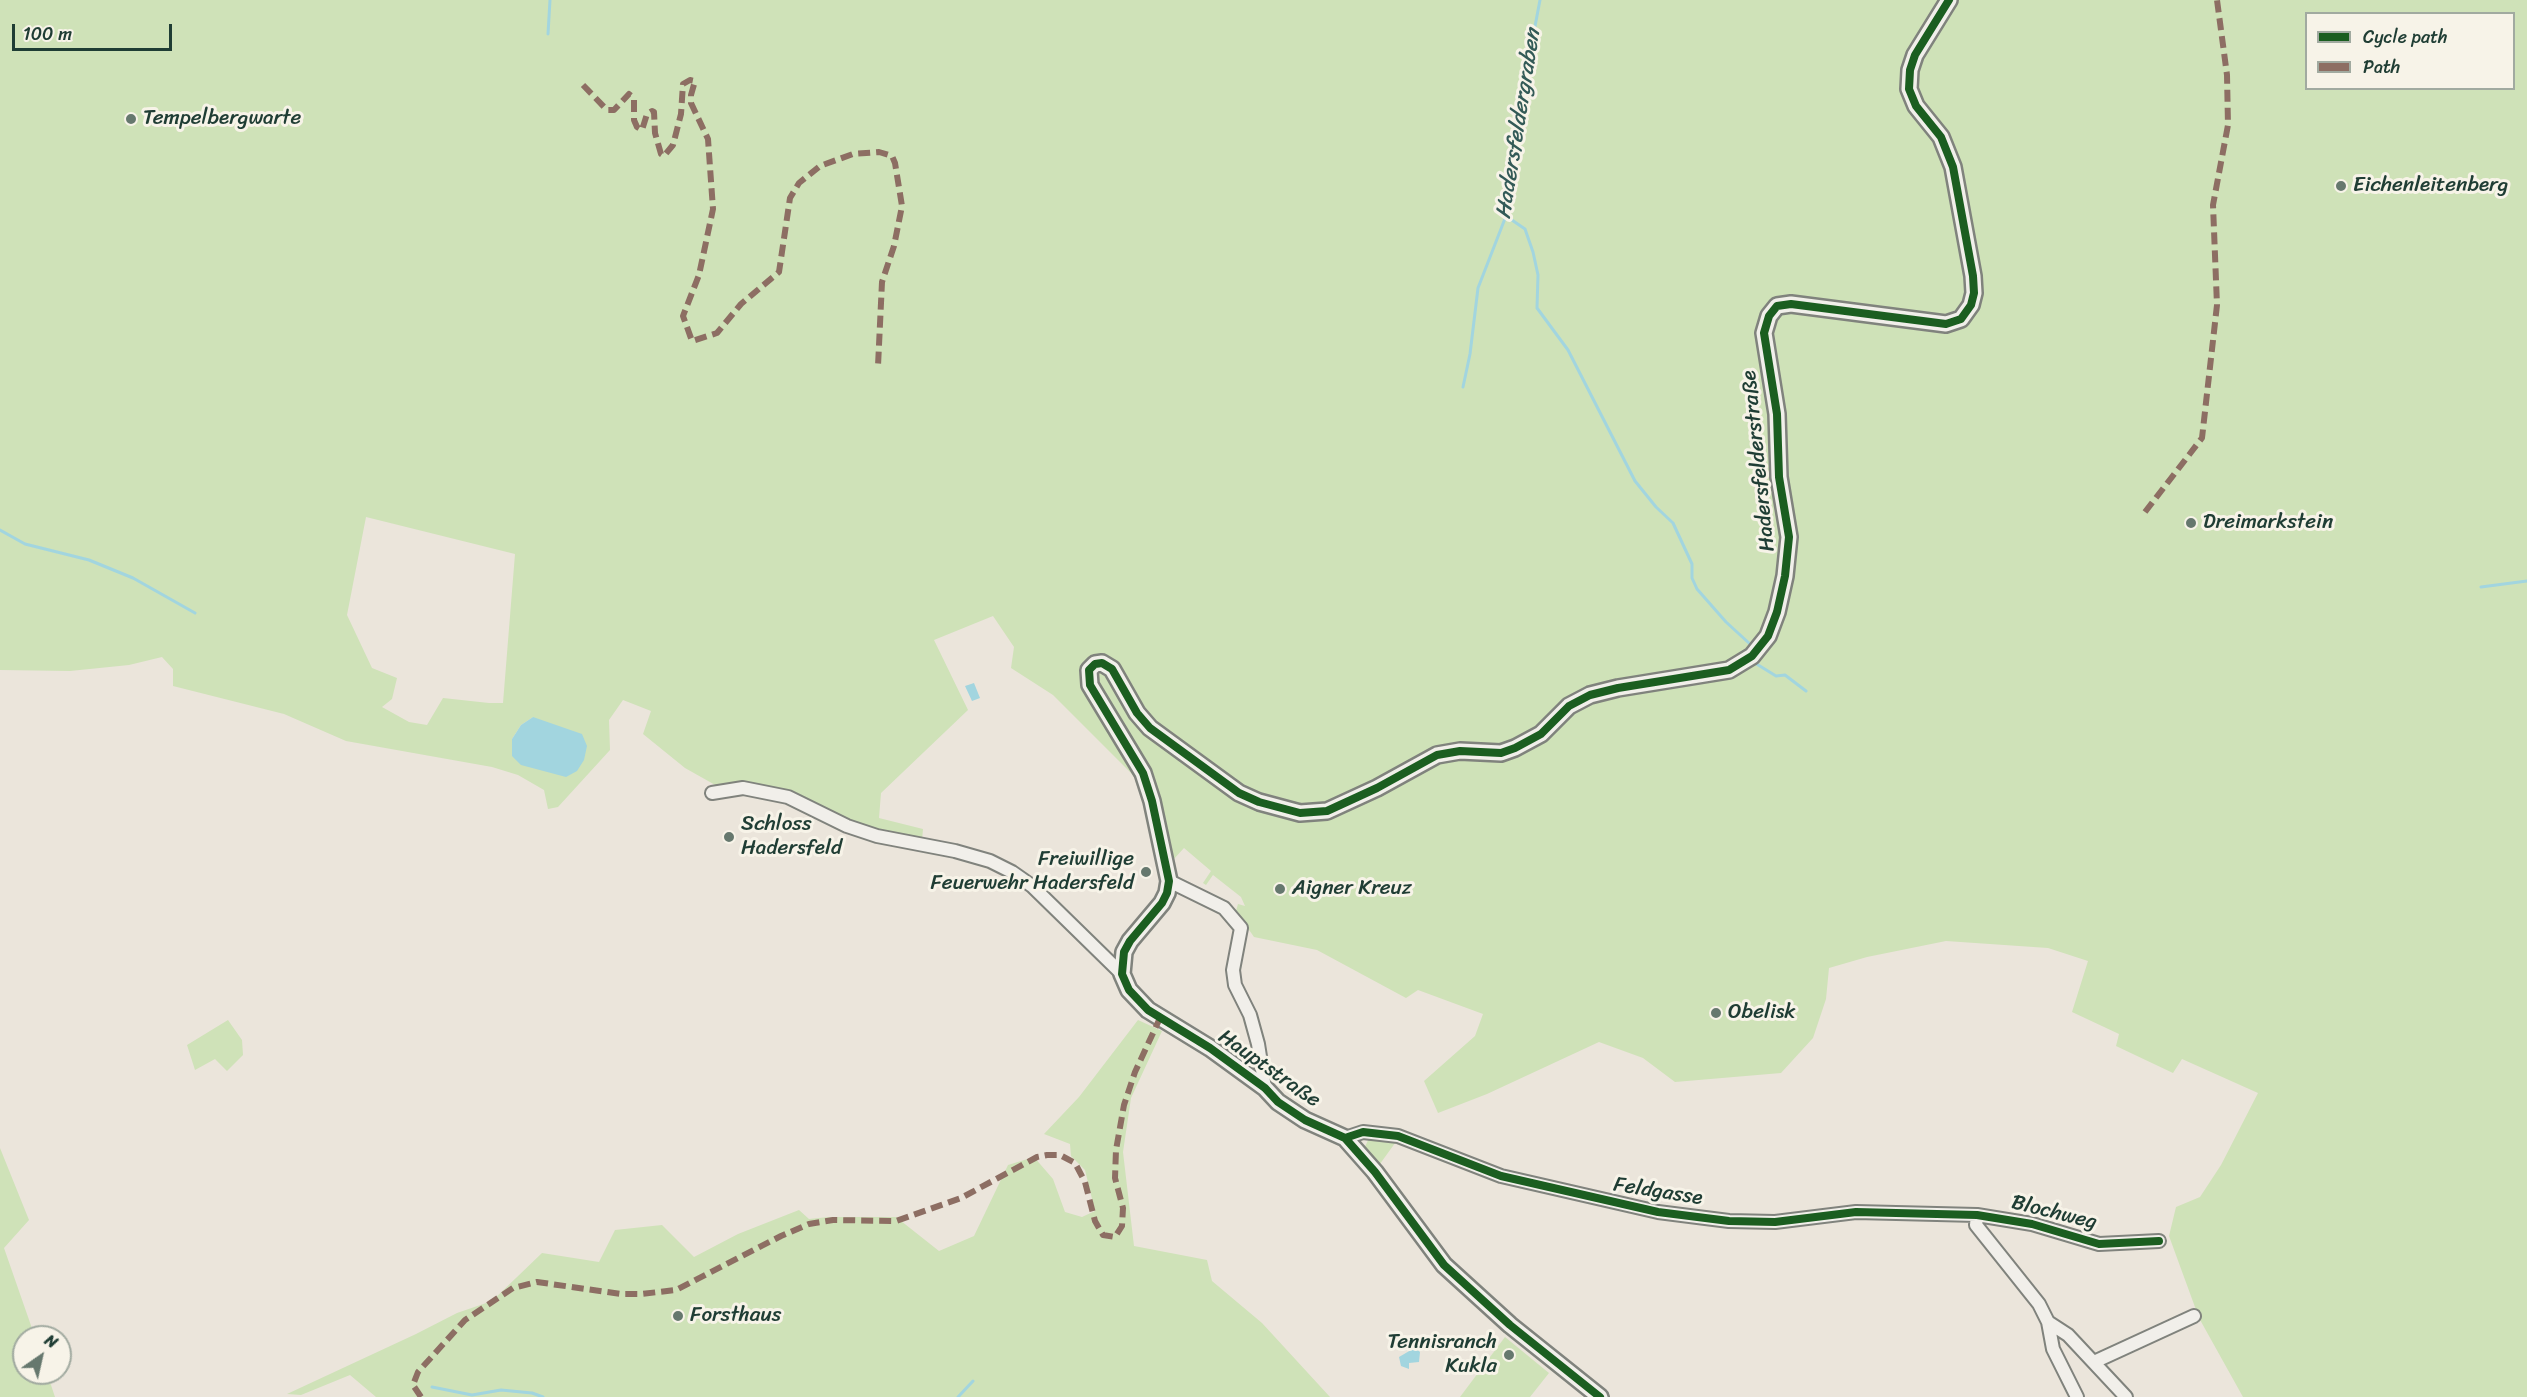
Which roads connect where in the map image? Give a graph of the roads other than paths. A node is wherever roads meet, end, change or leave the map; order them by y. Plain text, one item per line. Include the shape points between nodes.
1 (1949, 0) edge
2 (712, 793) dead end
3 (1170, 881) junction
4 (1122, 974) junction
5 (1265, 1088) junction
6 (1345, 1138) junction
7 (1977, 1215) junction
8 (2159, 1241) dead end
9 (2194, 1316) dead end
10 (2048, 1322) junction
11 (2094, 1362) junction
12 (1600, 1397) edge
13 (2077, 1397) edge
14 (2126, 1397) edge

1 - 3 street, Hadersfelderstraße via 1915,55 1909,89 1916,106 1941,137 1953,167 1973,276 1971,305 1961,319 1946,324 1791,304 1777,306 1769,316 1764,333 1789,537 1777,612 1768,636 1752,656 1729,670 1590,695 1569,706 1541,734 1515,748 1501,753 1460,751 1437,755 1327,811 1300,813 1239,793 1175,748 1137,713 1112,669 1107,664 1095,664 1089,670 1090,685 1143,773
2 - 4 street via 742,788 788,797 847,826 878,836 990,861 1032,886
3 - 4 street via 1162,903 1124,952
3 - 5 street via 1224,908 1241,928 1233,970 1235,985 1250,1015
4 - 5 street, Hauptstraße via 1129,990 1148,1010
5 - 6 street, Hauptstraße via 1305,1120
6 - 7 street, Feldgasse via 1363,1132 1398,1136 1530,1185 1635,1208 1705,1218 1775,1222 1856,1212
6 - 12 street, Hauptstraße via 1376,1172 1444,1265 1510,1325
7 - 8 street, Blochweg via 2032,1224 2099,1244
7 - 10 street via 1976,1225 2039,1304
9 - 11 street
10 - 11 street
10 - 13 street via 2053,1349
11 - 14 street

